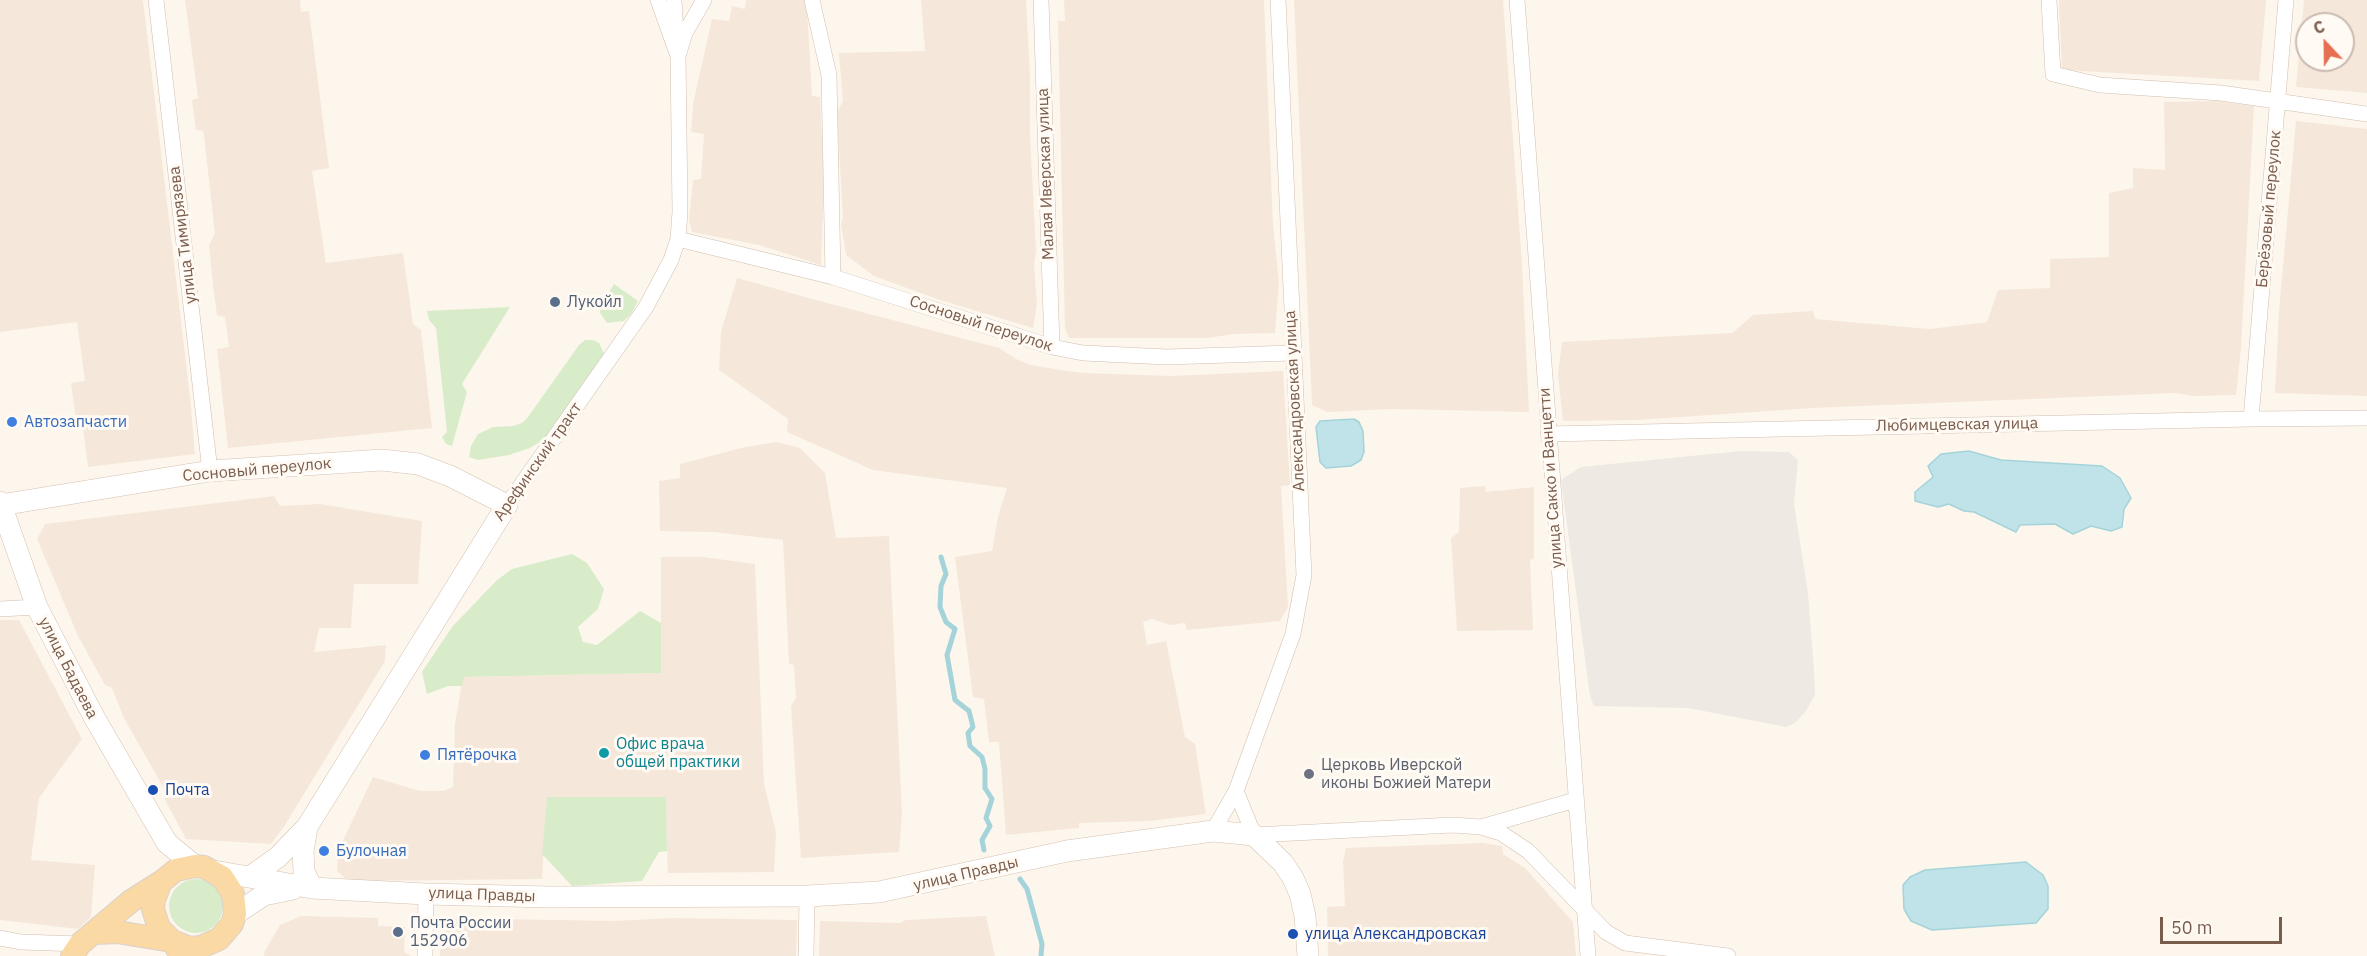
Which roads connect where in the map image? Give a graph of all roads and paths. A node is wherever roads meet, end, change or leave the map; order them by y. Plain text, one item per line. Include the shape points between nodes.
1 (156, 0) edge
2 (658, 0) edge
3 (674, 0) edge
4 (704, 0) edge
5 (812, 0) edge
6 (1041, 0) edge
7 (1278, 0) edge
8 (1517, 0) edge
9 (2049, 0) edge
10 (2286, 0) edge
11 (678, 56) junction
12 (2278, 102) junction
13 (2367, 114) edge
14 (678, 239) junction
15 (833, 277) junction
16 (1052, 347) junction
17 (1292, 353) junction
18 (2367, 418) edge
19 (2251, 419) junction
20 (1548, 434) junction
21 (210, 471) junction
22 (0, 504) edge
23 (507, 506) junction
24 (37, 607) junction
25 (0, 609) edge
26 (1236, 791) junction
27 (1575, 800) junction
28 (153, 823) junction
29 (1481, 826) junction
30 (307, 827) junction
31 (1213, 831) junction
32 (1254, 835) junction
33 (204, 868) junction
34 (250, 877) junction
35 (165, 879) junction
36 (312, 888) junction
37 (426, 894) junction
38 (807, 896) junction
39 (1586, 910) junction
40 (233, 919) junction
41 (0, 938) edge
42 (82, 944) edge
43 (177, 949) edge
44 (231, 956) edge
45 (425, 956) edge
46 (806, 956) edge
47 (1308, 956) edge
48 (1588, 956) edge
49 (1728, 956) edge

1 - 21 street, улица Тимирязева
2 - 11 street
3 - 11 street
4 - 11 street, Арефинский тракт via 685,33
5 - 15 street via 830,75
6 - 16 street, Малая Иверская улица
7 - 17 street, Александровская улица
8 - 20 street, улица Сакко и Ванцетти
9 - 12 street via 2053,74 2100,85 2221,93
10 - 12 street, Берёзовый переулок
11 - 14 street, Арефинский тракт
12 - 13 street
12 - 19 street, Берёзовый переулок
14 - 15 street, Сосновый переулок
14 - 23 street, Арефинский тракт via 646,307
15 - 16 street, Сосновый переулок
16 - 17 street, Сосновый переулок via 1083,353 1167,357
17 - 26 street, Александровская улица via 1304,575 1293,634
18 - 19 street, Любимцевская улица
19 - 20 street, Любимцевская улица
20 - 27 street, улица Сакко и Ванцетти
21 - 22 street, Сосновый переулок
21 - 23 street, Сосновый переулок via 382,460 418,465 450,476
22 - 24 street, улица Бадаева
23 - 30 street, Арефинский тракт
24 - 25 street
24 - 28 street, улица Бадаева
26 - 31 street, Александровская улица
26 - 32 street
27 - 29 street
27 - 39 street, улица Сакко и Ванцетти
28 - 33 street, улица Бадаева via 166,843
28 - 35 street, улица Бадаева via 162,844
29 - 32 street, улица Правды
29 - 39 street, улица Правды via 1501,833 1528,851
30 - 34 street, Арефинский тракт via 278,857
30 - 36 street via 304,872
31 - 32 street, улица Правды
31 - 38 street, улица Правды via 1067,852 879,892
32 - 47 street via 1293,878 1305,916
33 - 34 street, улица Правды
33 - 35 main road via 176,870
33 - 40 main road via 222,877 233,894
34 - 36 street, улица Правды
35 - 42 main road via 131,901
35 - 43 main road via 153,909 159,928
36 - 37 street, улица Правды
36 - 40 street, улица Правды via 264,896
37 - 38 street, улица Правды
37 - 45 street
38 - 46 street
39 - 48 street
39 - 49 street, улица Правды via 1606,932 1625,943
40 - 43 main road via 210,945
40 - 44 main road
41 - 42 street
42 - 43 main road via 117,932

